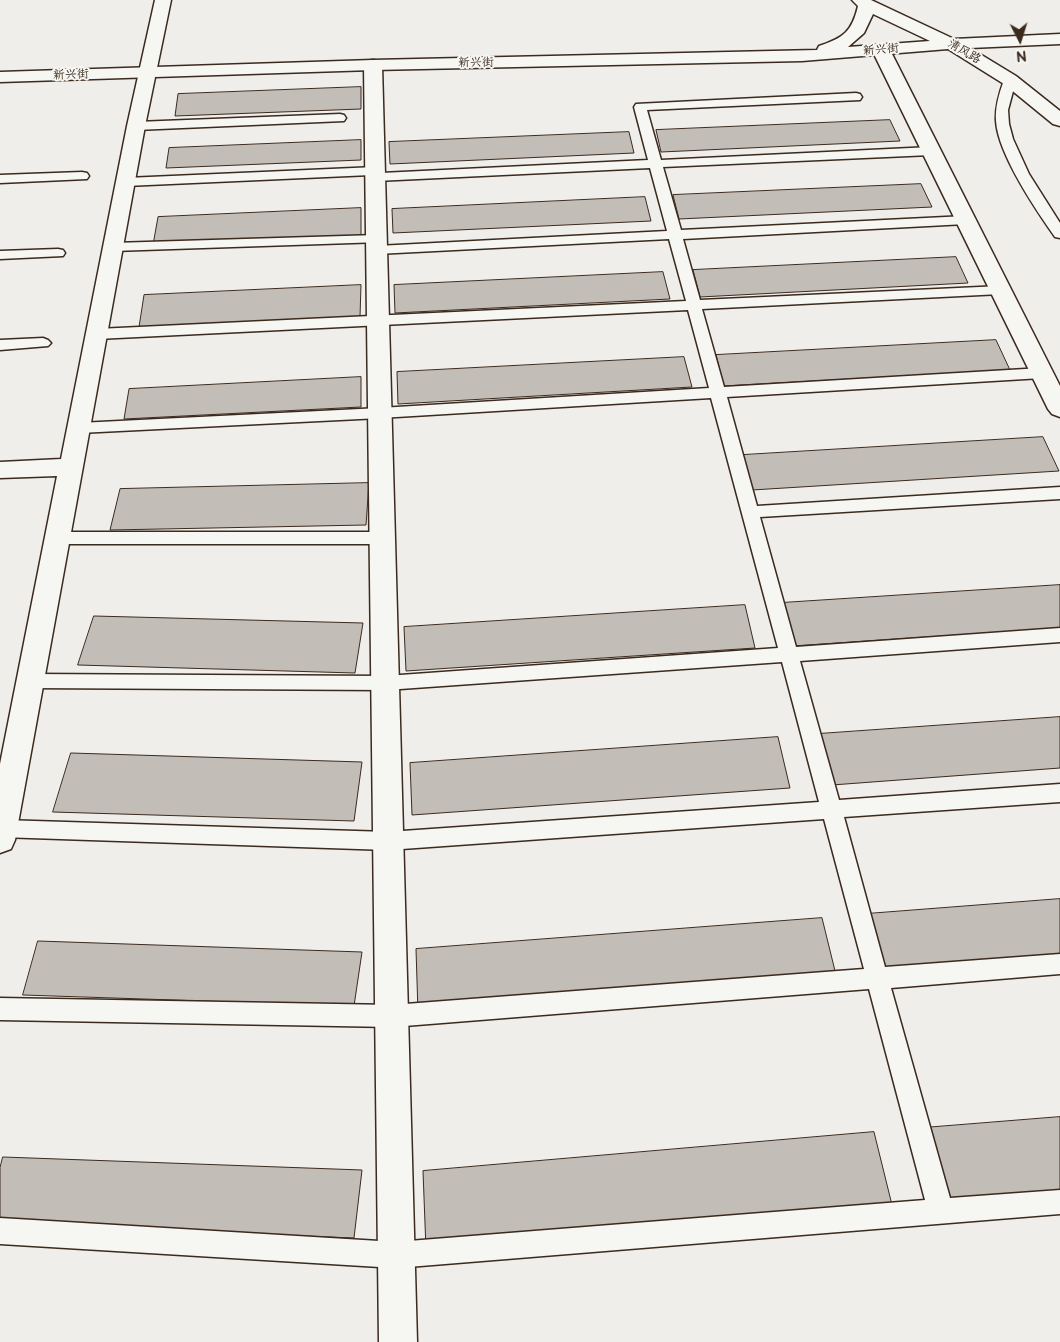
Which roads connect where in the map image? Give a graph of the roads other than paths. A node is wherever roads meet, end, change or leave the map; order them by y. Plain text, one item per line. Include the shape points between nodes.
1 (164, 0) edge
2 (864, 3) edge
3 (1060, 39) edge
4 (952, 44) junction
5 (881, 50) junction
6 (802, 56) junction
7 (373, 65) junction
8 (147, 73) junction
9 (0, 77) edge
10 (1010, 80) junction
11 (856, 97) dead end
12 (340, 118) dead end
13 (1060, 120) edge
14 (136, 126) junction
15 (931, 151) junction
16 (656, 164) junction
17 (376, 174) junction
18 (82, 176) dead end
19 (0, 179) edge
20 (126, 182) junction
21 (966, 220) junction
22 (1060, 234) edge
23 (675, 235) junction
24 (377, 244) junction
25 (113, 248) junction
26 (58, 253) dead end
27 (0, 255) edge
28 (1001, 290) junction
29 (694, 305) junction
30 (378, 321) junction
31 (97, 334) junction
32 (43, 343) dead end
33 (0, 345) edge
34 (1042, 373) junction
35 (718, 393) junction
36 (1060, 409) edge
37 (380, 413) junction
38 (79, 428) junction
39 (71, 467) junction
40 (0, 470) edge
41 (1060, 493) edge
42 (751, 512) junction
43 (58, 538) junction
44 (383, 538) junction
45 (1060, 635) edge
46 (789, 654) junction
47 (30, 681) junction
48 (386, 683) junction
49 (1060, 793) edge
50 (832, 810) junction
51 (1, 835) edge
52 (388, 841) junction
53 (1060, 964) edge
54 (877, 978) junction
55 (0, 1009) edge
56 (392, 1016) junction
57 (1060, 1202) edge
58 (941, 1212) junction
59 (0, 1231) edge
60 (396, 1255) junction
61 (398, 1342) edge

1 - 8 street
2 - 4 street, 清风路
2 - 6 street via 862,28 844,44
3 - 4 street, 新兴街
4 - 5 street, 新兴街
4 - 10 street, 清风路
5 - 6 street, 新兴街
5 - 15 street
6 - 7 street, 新兴街
7 - 8 street, 新兴街
7 - 17 street
8 - 9 street, 新兴街
8 - 14 street
10 - 13 street, 清风路
10 - 22 lane via 1002,110 1002,128 1010,148
11 - 16 lane via 640,107
12 - 14 lane
14 - 20 street
15 - 16 lane
15 - 21 street
16 - 17 lane
16 - 23 lane
17 - 20 lane
17 - 24 street
18 - 19 lane
20 - 25 street
21 - 23 lane
21 - 28 street
23 - 24 lane
23 - 29 lane
24 - 25 lane
24 - 30 street
25 - 31 street
26 - 27 lane
28 - 29 lane
28 - 34 street
29 - 30 lane
29 - 35 lane
30 - 31 lane
30 - 37 street
31 - 38 street
32 - 33 lane
34 - 35 lane
34 - 36 street
35 - 37 lane
35 - 42 lane
37 - 38 lane
37 - 44 street
38 - 39 street
39 - 40 street
39 - 43 street
41 - 42 lane
42 - 46 lane
43 - 44 lane
43 - 47 street
44 - 48 street
45 - 46 lane
46 - 48 lane
46 - 50 lane
47 - 48 lane
47 - 51 street
48 - 52 street
49 - 50 lane
50 - 52 lane
50 - 54 lane
51 - 52 lane
52 - 56 street
53 - 54 lane
54 - 56 lane
54 - 58 lane
55 - 56 lane
56 - 60 street
57 - 58 lane
58 - 60 lane
59 - 60 lane
60 - 61 street

